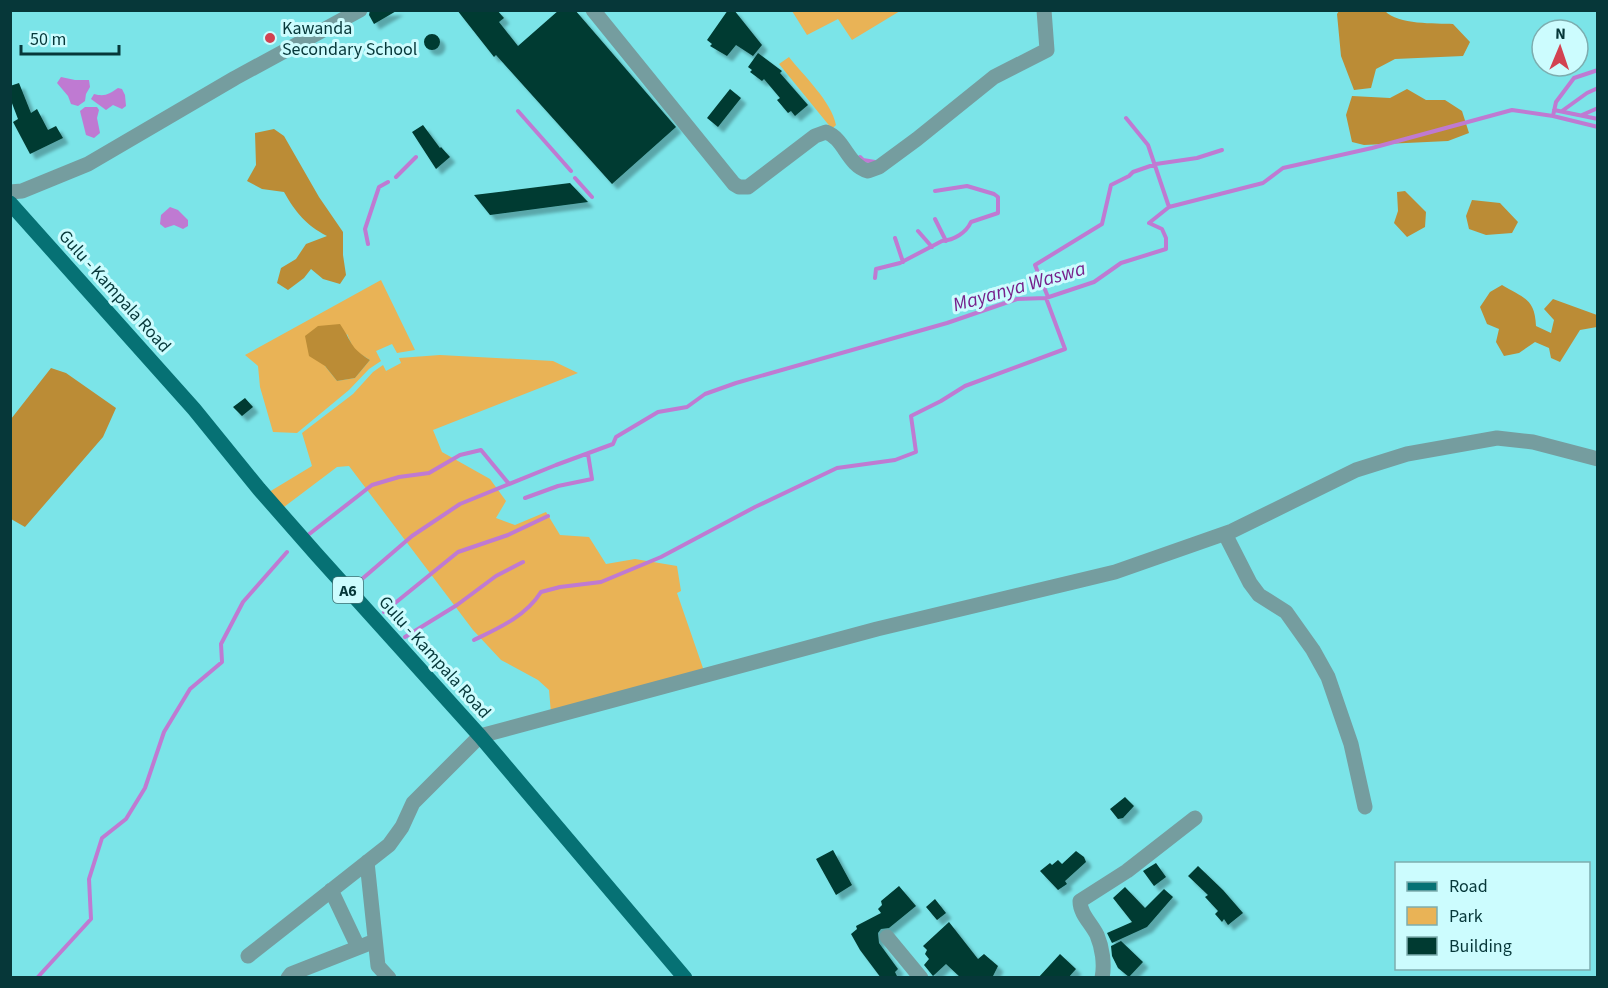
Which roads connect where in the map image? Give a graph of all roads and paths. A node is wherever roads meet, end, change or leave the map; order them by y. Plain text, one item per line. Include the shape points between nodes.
1 (360, 10) edge
2 (593, 10) edge
3 (1044, 10) edge
4 (10, 192) edge
5 (10, 202) edge
6 (1598, 459) edge
7 (1225, 534) junction
8 (480, 736) junction
9 (1365, 807) dead end
10 (1195, 818) dead end
11 (367, 862) junction
12 (331, 890) junction
13 (887, 937) dead end
14 (375, 941) junction
15 (358, 947) junction
16 (248, 956) dead end
17 (288, 978) edge
18 (389, 978) edge
19 (685, 978) edge
20 (921, 978) edge
21 (1102, 978) edge

1 - 4 street via 88,164 22,191
2 - 3 street via 734,184 744,188 815,135 826,132 836,137 860,168 868,171 879,167 994,77 1047,50
5 - 8 main road, Gulu - Kampala Road / A6
6 - 7 street via 1533,442 1497,438 1456,444 1356,470
7 - 8 street via 1115,572 877,629
7 - 9 street via 1250,584 1259,595 1286,612 1328,677 1351,744
8 - 11 street via 413,802 389,845
8 - 19 main road, Gulu - Kampala Road / A6
10 - 21 street via 1128,872 1080,901 1097,936
11 - 12 street
11 - 14 street
12 - 15 street
12 - 16 street
13 - 20 street
14 - 15 street
14 - 18 street via 378,966
15 - 17 street

